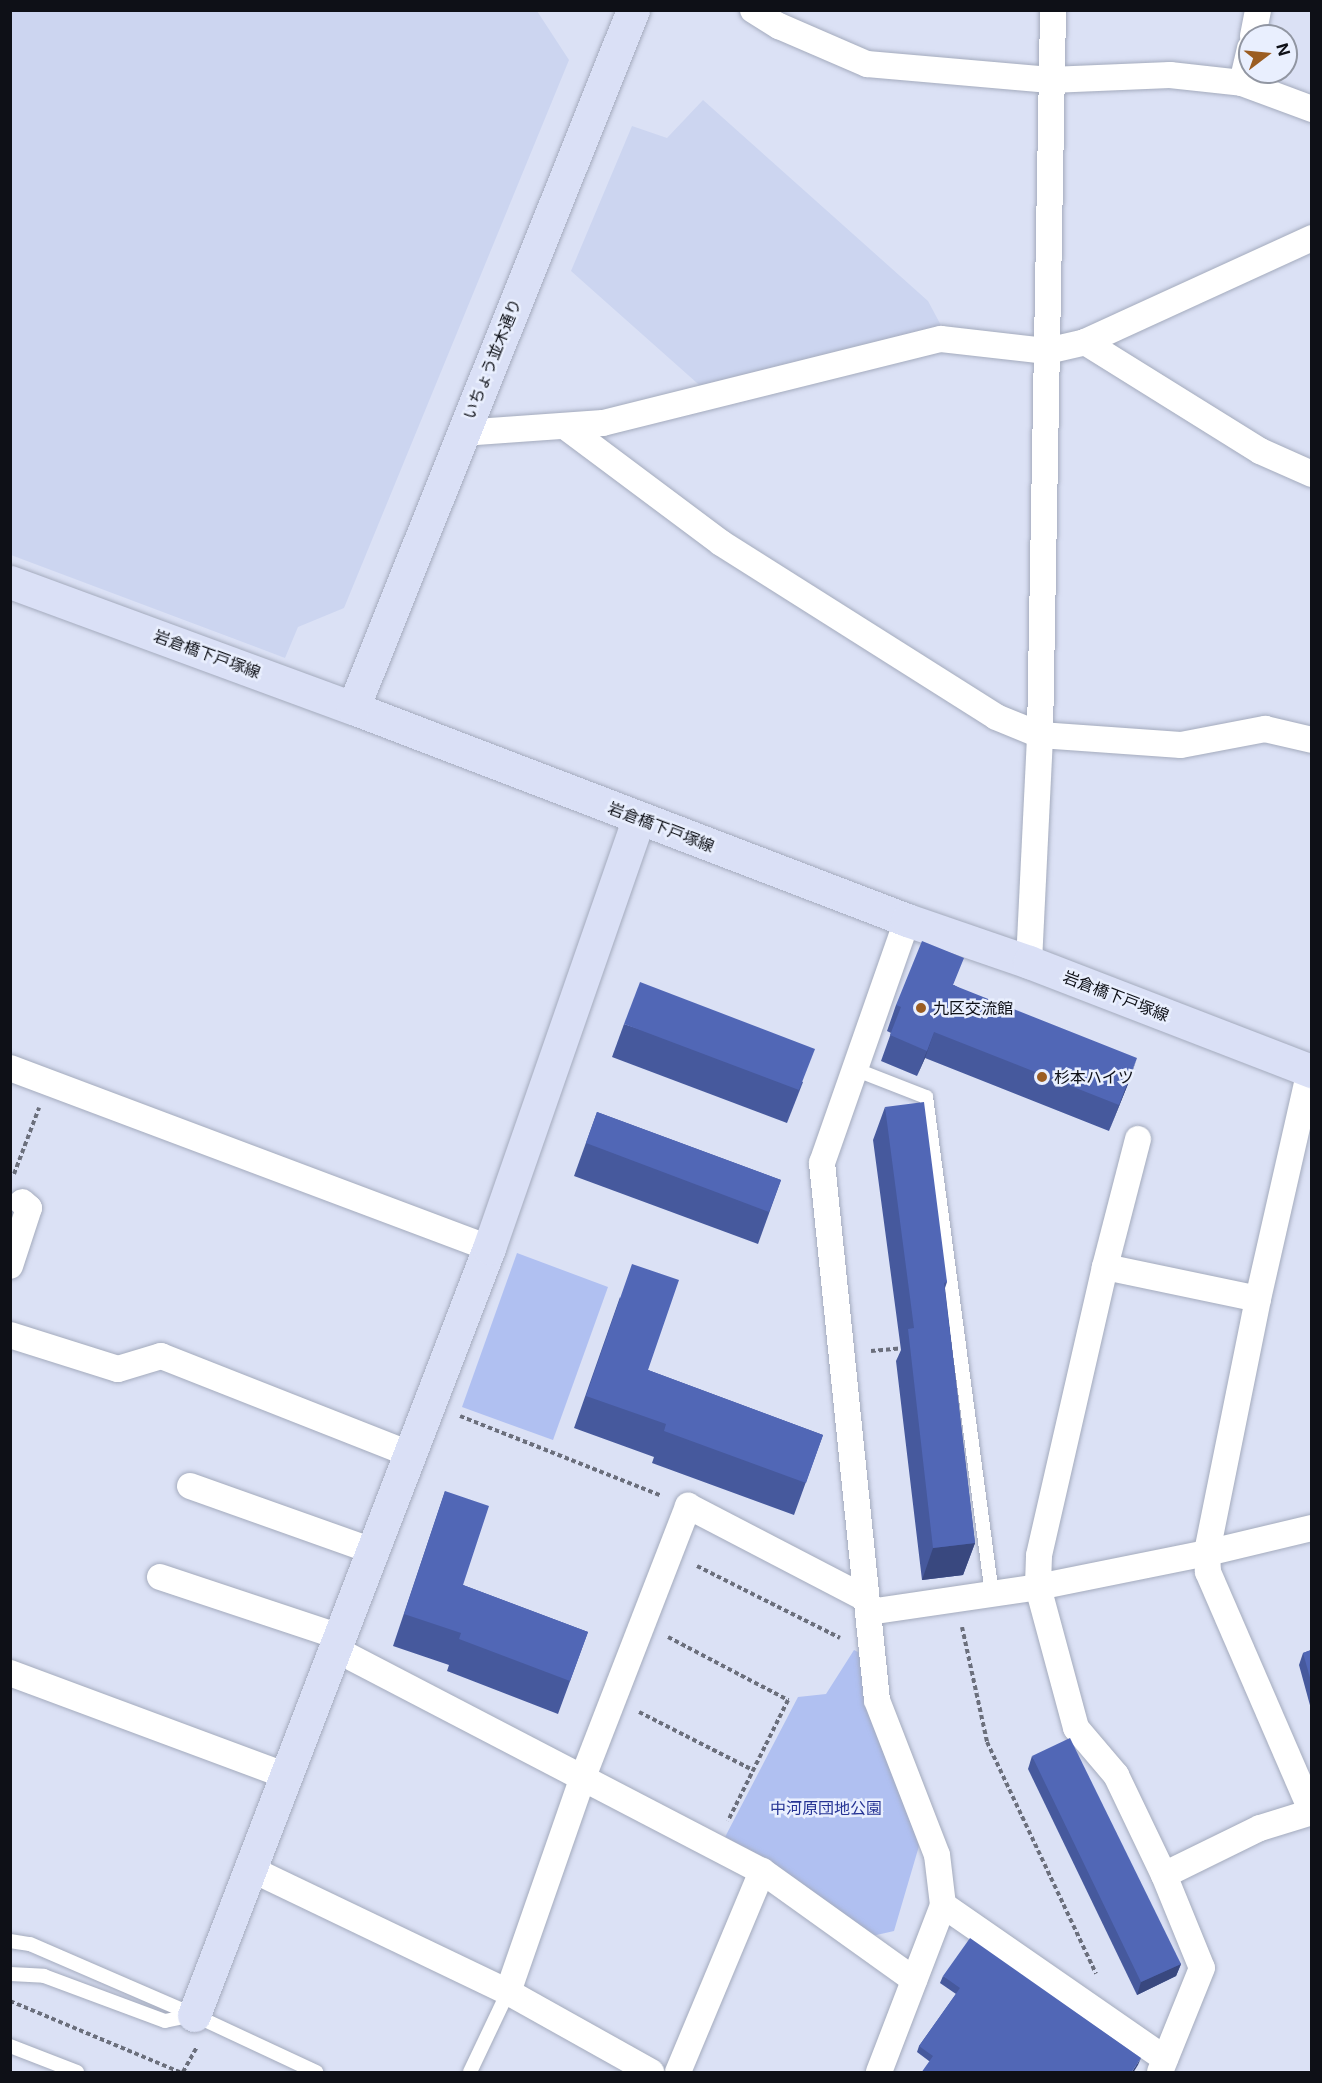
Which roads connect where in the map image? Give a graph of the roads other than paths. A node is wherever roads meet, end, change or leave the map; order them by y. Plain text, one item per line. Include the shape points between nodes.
1 (633, 10) edge
2 (753, 10) edge
3 (1053, 10) edge
4 (1050, 80) junction
5 (1238, 83) edge
6 (1245, 84) edge
7 (1311, 109) edge
8 (1311, 238) edge
9 (1085, 342) junction
10 (1047, 351) junction
11 (566, 427) junction
12 (462, 433) junction
13 (1311, 474) edge
14 (10, 582) edge
15 (352, 708) junction
16 (1040, 735) junction
17 (1311, 740) edge
18 (638, 819) junction
19 (907, 920) junction
20 (1029, 962) junction
21 (10, 1068) edge
22 (857, 1070) junction
23 (1311, 1071) edge
24 (1138, 1139) dead end
25 (22, 1202) road end
26 (489, 1248) junction
27 (10, 1266) edge
28 (1105, 1267) junction
29 (1258, 1299) junction
30 (10, 1335) edge
31 (410, 1454) junction
32 (190, 1486) dead end
33 (1311, 1528) edge
34 (373, 1551) junction
35 (1207, 1553) junction
36 (160, 1577) dead end
37 (1038, 1587) junction
38 (992, 1594) junction
39 (867, 1605) junction
40 (337, 1643) junction
41 (10, 1673) edge
42 (287, 1776) junction
43 (583, 1777) junction
44 (1311, 1812) edge
45 (251, 1869) junction
46 (762, 1871) junction
47 (1164, 1875) junction
48 (943, 1905) junction
49 (10, 1941) edge
50 (10, 1974) edge
51 (914, 1980) junction
52 (508, 1992) junction
53 (194, 2015) junction
54 (10, 2046) edge
55 (1162, 2066) edge
56 (77, 2073) edge
57 (316, 2073) edge
58 (470, 2073) edge
59 (651, 2073) edge
60 (678, 2073) edge
61 (879, 2073) edge

1 - 12 street, いちょう並木通り
2 - 4 street via 779,26 867,64
3 - 4 street
4 - 5 street via 1170,75
4 - 10 street
6 - 7 street
8 - 9 street
9 - 10 street
9 - 13 street via 1260,451
10 - 11 street via 941,339 603,423
10 - 16 street
11 - 12 street
11 - 16 street via 721,543 996,717
12 - 15 street, いちょう並木通り
14 - 15 street, 岩倉橋下戸塚線
15 - 18 street, 岩倉橋下戸塚線
16 - 17 street via 1181,745 1265,729
16 - 20 street
18 - 19 street, 岩倉橋下戸塚線
18 - 26 street
19 - 20 street, 岩倉橋下戸塚線
19 - 22 street
20 - 23 street, 岩倉橋下戸塚線
21 - 26 street
22 - 38 lane via 926,1097
22 - 39 street via 822,1163
23 - 29 street
24 - 28 street
25 - 27 street via 29,1208
26 - 31 street
28 - 29 street
28 - 37 street via 1039,1556
29 - 35 street
30 - 31 street via 118,1369 161,1356
31 - 34 street
32 - 34 street
33 - 35 street
34 - 40 street
35 - 37 street
35 - 44 street via 1208,1572
36 - 40 street
37 - 38 street
37 - 47 street via 1076,1728 1116,1775
38 - 39 street
39 - 43 street via 688,1506
39 - 48 street via 877,1700 937,1855
40 - 42 street
40 - 43 street
41 - 42 street
42 - 45 street
43 - 46 street
43 - 52 street
44 - 47 street via 1260,1828
45 - 52 street
45 - 53 street
46 - 51 street
46 - 60 street
47 - 55 street via 1202,1968
48 - 51 street
48 - 55 street
49 - 53 lane via 30,1944
50 - 53 lane via 44,1976 165,2021
51 - 61 street
52 - 58 lane
52 - 59 street
53 - 57 lane
54 - 56 lane

